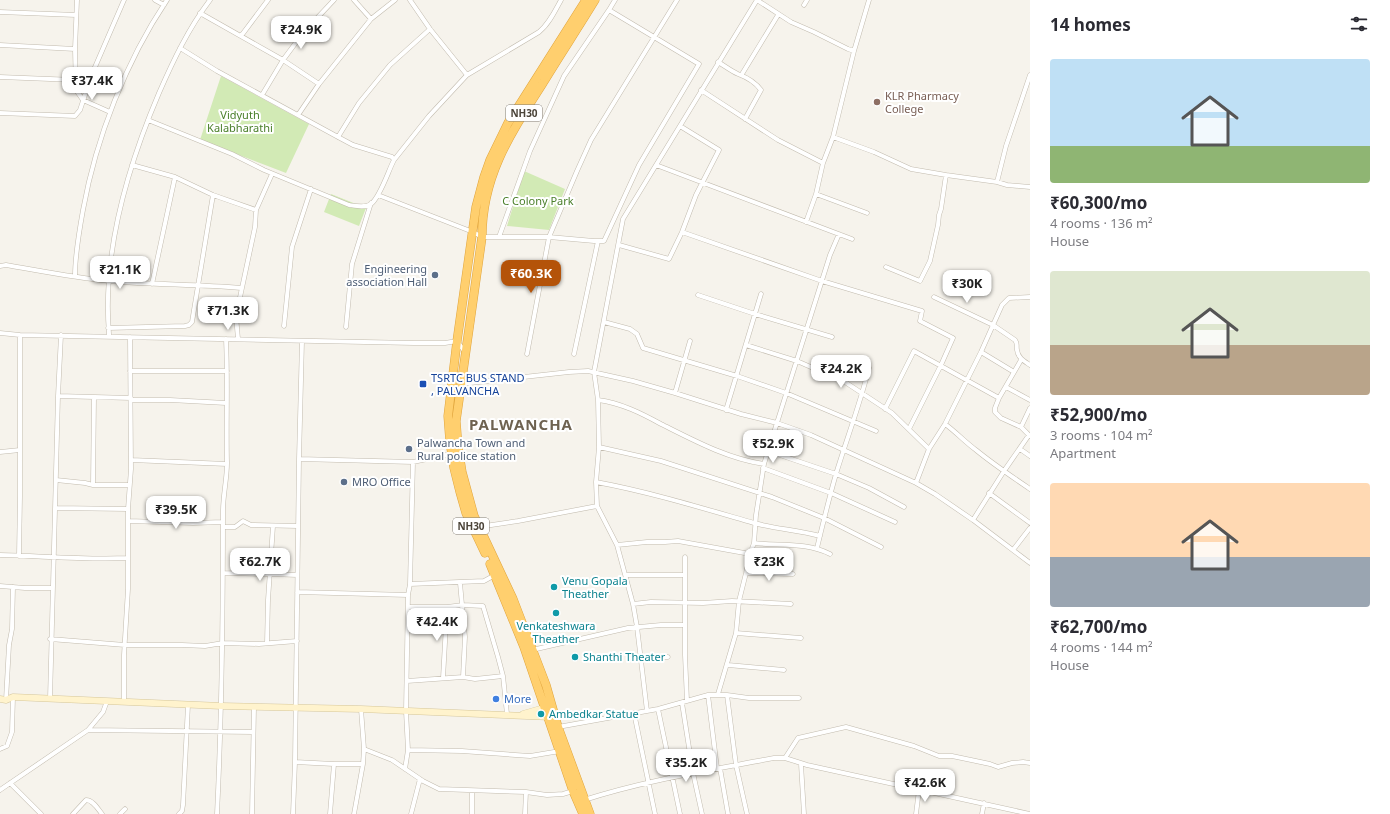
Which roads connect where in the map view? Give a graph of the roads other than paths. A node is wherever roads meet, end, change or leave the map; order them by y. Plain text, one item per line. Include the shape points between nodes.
1 (77, 0) edge
2 (124, 0) edge
3 (155, 0) edge
4 (167, 0) edge
5 (210, 0) edge
6 (268, 0) edge
7 (334, 0) edge
8 (354, 0) edge
9 (395, 0) edge
10 (410, 0) edge
11 (561, 0) edge
12 (586, 0) edge
13 (595, 0) edge
14 (615, 0) edge
15 (677, 0) edge
16 (757, 0) edge
17 (807, 0) edge
18 (869, 0) edge
19 (164, 5) junction
20 (804, 5) dead end
21 (609, 10) junction
22 (0, 12) edge
23 (200, 13) junction
24 (76, 15) junction
25 (778, 15) junction
26 (371, 19) junction
27 (430, 29) junction
28 (241, 36) junction
29 (654, 37) junction
30 (0, 45) edge
31 (180, 48) junction
32 (75, 49) junction
33 (854, 51) junction
34 (283, 60) junction
35 (718, 62) junction
36 (742, 74) junction
37 (467, 75) junction
38 (1030, 75) edge
39 (0, 77) edge
40 (75, 80) junction
41 (319, 84) junction
42 (702, 90) junction
43 (262, 96) junction
44 (84, 100) junction
45 (110, 112) junction
46 (0, 113) edge
47 (298, 115) junction
48 (745, 119) junction
49 (148, 120) junction
50 (680, 126) junction
51 (338, 137) junction
52 (833, 137) junction
53 (394, 160) junction
54 (823, 163) junction
55 (132, 165) junction
56 (656, 165) junction
57 (272, 174) junction
58 (946, 175) junction
59 (175, 177) junction
60 (997, 182) junction
61 (704, 183) junction
62 (1030, 187) edge
63 (311, 189) junction
64 (378, 194) junction
65 (816, 194) junction
66 (213, 195) junction
67 (371, 203) junction
68 (256, 210) junction
69 (867, 213) dead end
70 (806, 222) junction
71 (473, 232) junction
72 (682, 232) junction
73 (839, 234) junction
74 (482, 237) junction
75 (499, 237) junction
76 (549, 237) junction
77 (852, 239) dead end
78 (598, 241) junction
79 (618, 245) junction
80 (0, 266) edge
81 (886, 267) dead end
82 (75, 276) junction
83 (822, 280) junction
84 (109, 281) junction
85 (152, 284) junction
86 (199, 284) junction
87 (241, 288) junction
88 (761, 294) dead end
89 (698, 295) dead end
90 (934, 297) dead end
91 (1030, 297) edge
92 (755, 314) junction
93 (604, 322) junction
94 (993, 325) junction
95 (284, 326) dead end
96 (346, 327) dead end
97 (108, 328) junction
98 (808, 329) junction
99 (0, 333) edge
100 (109, 334) dead end
101 (20, 335) junction
102 (61, 335) junction
103 (130, 337) junction
104 (832, 337) dead end
105 (226, 339) junction
106 (238, 339) junction
107 (302, 340) junction
108 (457, 341) junction
109 (690, 341) dead end
110 (746, 345) junction
111 (465, 352) junction
112 (981, 352) junction
113 (528, 354) dead end
114 (574, 354) dead end
115 (685, 360) junction
116 (1021, 360) junction
117 (797, 361) junction
118 (941, 365) junction
119 (1030, 365) edge
120 (870, 368) dead end
121 (130, 370) junction
122 (227, 371) junction
123 (594, 372) junction
124 (1014, 372) junction
125 (737, 376) junction
126 (967, 380) junction
127 (461, 384) junction
128 (1006, 387) junction
129 (675, 393) junction
130 (786, 393) junction
131 (863, 393) junction
132 (58, 396) junction
133 (94, 397) junction
134 (999, 398) junction
135 (131, 399) junction
136 (598, 400) junction
137 (1030, 400) edge
138 (226, 403) junction
139 (1030, 408) edge
140 (885, 409) junction
141 (726, 410) junction
142 (854, 421) junction
143 (777, 423) junction
144 (945, 424) junction
145 (1021, 427) junction
146 (908, 429) junction
147 (876, 430) dead end
148 (1030, 436) edge
149 (599, 447) junction
150 (928, 449) junction
151 (1020, 449) junction
152 (20, 450) junction
153 (844, 450) junction
154 (768, 451) junction
155 (0, 452) edge
156 (452, 454) junction
157 (1030, 456) edge
158 (299, 459) junction
159 (131, 460) junction
160 (413, 462) junction
161 (227, 464) junction
162 (461, 465) junction
163 (764, 466) junction
164 (1004, 471) junction
165 (836, 474) junction
166 (56, 480) junction
167 (596, 482) junction
168 (916, 483) junction
169 (93, 485) junction
170 (129, 485) junction
171 (1030, 489) edge
172 (758, 493) junction
173 (831, 493) junction
174 (989, 493) junction
175 (597, 506) junction
176 (904, 507) dead end
177 (55, 508) junction
178 (128, 509) junction
179 (824, 518) junction
180 (973, 520) junction
181 (128, 521) junction
182 (895, 522) dead end
183 (1030, 523) edge
184 (223, 524) junction
185 (756, 524) junction
186 (273, 526) junction
187 (298, 526) junction
188 (478, 527) junction
189 (1030, 528) edge
190 (820, 536) junction
191 (754, 543) junction
192 (617, 545) junction
193 (881, 547) dead end
194 (817, 548) junction
195 (1013, 550) junction
196 (750, 554) junction
197 (830, 554) dead end
198 (0, 555) edge
199 (19, 556) junction
200 (53, 556) junction
201 (685, 557) dead end
202 (128, 558) junction
203 (1030, 563) edge
204 (223, 573) junction
205 (746, 573) junction
206 (271, 574) junction
207 (792, 574) dead end
208 (297, 575) junction
209 (495, 575) junction
210 (626, 575) junction
211 (685, 575) junction
212 (460, 583) junction
213 (410, 584) junction
214 (0, 586) edge
215 (13, 587) junction
216 (52, 588) junction
217 (297, 592) junction
218 (408, 595) junction
219 (739, 601) junction
220 (685, 602) junction
221 (633, 604) junction
222 (791, 604) dead end
223 (463, 605) junction
224 (408, 607) junction
225 (447, 607) junction
226 (684, 625) junction
227 (637, 627) junction
228 (736, 633) junction
229 (801, 638) dead end
230 (50, 639) junction
231 (297, 641) junction
232 (222, 643) junction
233 (267, 643) junction
234 (125, 645) junction
235 (532, 650) junction
236 (668, 656) dead end
237 (641, 658) junction
238 (728, 665) junction
239 (784, 670) dead end
240 (503, 676) junction
241 (463, 677) junction
242 (443, 678) junction
243 (407, 681) junction
244 (718, 694) junction
245 (708, 695) junction
246 (727, 695) junction
247 (13, 697) junction
248 (549, 697) junction
249 (799, 698) dead end
250 (3, 699) edge
251 (50, 699) junction
252 (107, 701) junction
253 (124, 701) junction
254 (687, 701) junction
255 (682, 703) junction
256 (188, 705) junction
257 (222, 706) junction
258 (254, 707) junction
259 (296, 708) junction
260 (544, 708) junction
261 (658, 709) junction
262 (361, 710) junction
263 (406, 711) junction
264 (647, 711) junction
265 (634, 713) junction
266 (507, 714) junction
267 (520, 715) junction
268 (551, 717) junction
269 (558, 727) junction
270 (88, 730) junction
271 (221, 731) junction
272 (187, 732) junction
273 (254, 732) junction
274 (0, 749) edge
275 (364, 749) junction
276 (408, 750) junction
277 (560, 751) junction
278 (785, 758) junction
279 (295, 762) junction
280 (1030, 763) edge
281 (334, 764) junction
282 (363, 764) junction
283 (801, 764) junction
284 (736, 765) junction
285 (718, 768) junction
286 (406, 769) junction
287 (693, 773) junction
288 (672, 778) junction
289 (420, 779) junction
290 (10, 783) junction
291 (648, 783) junction
292 (0, 790) edge
293 (919, 790) junction
294 (472, 791) junction
295 (573, 791) junction
296 (526, 792) junction
297 (584, 800) junction
298 (984, 803) junction
299 (126, 809) dead end
300 (41, 814) edge
301 (73, 814) edge
302 (102, 814) edge
303 (120, 814) edge
304 (179, 814) edge
305 (217, 814) edge
306 (252, 814) edge
307 (293, 814) edge
308 (330, 814) edge
309 (354, 814) edge
310 (411, 814) edge
311 (472, 814) edge
312 (525, 814) edge
313 (583, 814) edge
314 (590, 814) edge
315 (655, 814) edge
316 (680, 814) edge
317 (702, 814) edge
318 (728, 814) edge
319 (747, 814) edge
320 (804, 814) edge
321 (916, 814) edge
322 (982, 814) edge
323 (1030, 814) edge

1 - 24 street
2 - 44 street via 92,74
3 - 19 street
4 - 19 street
5 - 23 street
6 - 28 street
7 - 34 street via 303,33
8 - 26 street
9 - 26 street
10 - 27 street
11 - 37 street via 539,32
12 - 71 highway, NH30 via 508,123 482,183
13 - 74 highway, NH30 via 514,128 496,163 485,198
14 - 21 street
15 - 29 street
16 - 25 street
16 - 35 street
17 - 20 street
18 - 33 street
19 - 45 street via 135,56
21 - 29 street
21 - 75 street via 564,76 530,150
22 - 24 street
23 - 28 street
23 - 31 street
24 - 32 street
25 - 33 street
25 - 36 street
26 - 41 street
27 - 37 street
27 - 51 street via 390,65 359,103
28 - 34 street
29 - 76 street via 591,140
29 - 78 street via 699,64 639,165 604,241
30 - 32 street
31 - 43 street
31 - 49 street
32 - 40 street
33 - 52 street
34 - 41 street
34 - 43 street
35 - 36 street
35 - 42 street
36 - 48 street via 761,90
37 - 53 street via 429,116
38 - 60 street via 1006,146
39 - 40 street
40 - 44 street via 76,90
41 - 47 street
42 - 48 street
42 - 50 street
43 - 47 street
44 - 45 street
44 - 46 street via 75,116
45 - 82 street via 87,186 75,256
47 - 51 street
48 - 54 street via 778,140
49 - 55 street
49 - 57 street via 232,154
50 - 56 street
50 - 61 street via 719,150
51 - 53 street
52 - 54 street
52 - 58 street via 911,169
53 - 64 street
54 - 65 street
55 - 59 street
55 - 84 street via 113,243
56 - 61 street
56 - 79 street via 623,219
57 - 63 street
57 - 68 street
58 - 60 street
58 - 81 street via 930,261 920,281
59 - 66 street
59 - 85 street
60 - 62 street
61 - 70 street
61 - 72 street
63 - 67 street via 349,205 364,206
63 - 95 street via 292,247
64 - 67 street
64 - 71 street
65 - 69 street
65 - 70 street
66 - 68 street
66 - 86 street
67 - 96 street via 352,264
68 - 87 street via 255,226
70 - 73 street
71 - 74 street
71 - 108 highway, NH30
72 - 79 street via 670,259
72 - 83 street
73 - 77 street
73 - 83 street
74 - 75 street
74 - 111 highway, NH30
75 - 76 street
76 - 78 street
76 - 113 street
78 - 114 street
79 - 93 street
80 - 82 street
82 - 84 street
83 - 98 street
83 - 118 street via 922,311 920,321 953,338
84 - 85 street
84 - 97 street
85 - 86 street
86 - 87 street
86 - 97 street via 192,322 189,325
87 - 106 street via 236,316
88 - 92 street
89 - 92 street
90 - 94 street
91 - 94 street via 1009,298 1002,305
92 - 98 street
92 - 110 street
93 - 115 street via 630,329 637,334 643,348
93 - 123 street
94 - 112 street
94 - 116 street via 1015,340
97 - 100 street
98 - 104 street
98 - 117 street
99 - 101 street
101 - 102 street
101 - 152 street
102 - 103 street
102 - 132 street
103 - 105 street
103 - 121 street
105 - 106 street
105 - 122 street
106 - 107 street
107 - 108 street via 414,343
107 - 158 street
108 - 111 street
108 - 156 highway, NH30 via 448,416
109 - 115 street
110 - 117 street
110 - 125 street
111 - 127 highway, NH30
112 - 124 street
112 - 126 street
115 - 125 street
115 - 129 street
116 - 119 street
116 - 124 street
117 - 130 street
117 - 131 street via 845,382
118 - 126 street
118 - 140 street via 914,351
118 - 146 street
120 - 131 street
121 - 122 street
121 - 135 street
122 - 138 street
123 - 127 street via 569,372
123 - 129 street
123 - 136 street
124 - 128 street
125 - 130 street
125 - 141 street
126 - 134 street
126 - 144 street
127 - 162 highway, NH30 via 456,421
128 - 134 street
128 - 137 street
129 - 141 street
130 - 142 street
130 - 143 street
131 - 140 street
131 - 142 street
132 - 133 street
132 - 166 street
133 - 135 street
133 - 169 street
134 - 145 street via 995,408 997,415
135 - 138 street
135 - 159 street
136 - 149 street
136 - 163 street via 623,406 729,455
138 - 161 street
139 - 145 street
140 - 146 street
141 - 143 street
142 - 147 street
142 - 153 street
143 - 153 street
143 - 154 street
144 - 150 street
144 - 164 street
145 - 148 street
146 - 150 street
148 - 151 street
149 - 167 street
149 - 172 street via 660,461
150 - 168 street
151 - 157 street
151 - 164 street
152 - 155 street
152 - 199 street
153 - 165 street
153 - 168 street
154 - 163 street
154 - 165 street
156 - 160 street
156 - 162 street
156 - 209 highway, NH30 via 466,513
158 - 160 street
158 - 187 street
159 - 161 street
159 - 170 street
160 - 213 street
161 - 184 street
162 - 188 highway, NH30
163 - 172 street
163 - 173 street
164 - 171 street
164 - 174 street
165 - 173 street
165 - 176 street
166 - 169 street
166 - 177 street
167 - 175 street
167 - 185 street via 700,507
168 - 180 street
169 - 170 street
170 - 178 street
172 - 179 street
172 - 185 street
173 - 179 street
173 - 182 street
174 - 180 street
174 - 183 street
175 - 188 street
175 - 192 street
177 - 178 street
177 - 200 street
178 - 181 street
179 - 190 street
179 - 193 street
180 - 195 street
181 - 184 street
181 - 202 street
184 - 186 street via 235,527 243,520 251,525
184 - 204 street
185 - 190 street
185 - 191 street
186 - 187 street
186 - 206 street
187 - 208 street
188 - 235 highway, NH30 via 513,599
189 - 195 street
190 - 194 street
191 - 194 street
191 - 196 street
192 - 196 street via 678,541
192 - 210 street
194 - 197 street
195 - 203 street
196 - 205 street
198 - 199 street
199 - 200 street
200 - 202 street via 85,559
200 - 216 street
201 - 211 street
202 - 234 street
204 - 206 street
204 - 232 street
205 - 207 street
205 - 219 street
206 - 208 street
206 - 233 street
208 - 217 street
209 - 212 street via 484,581
209 - 260 highway, NH30 via 524,647
210 - 211 street
210 - 221 street
211 - 220 street
212 - 213 street
212 - 223 street
213 - 218 street
214 - 215 street
215 - 216 street
215 - 250 street via 12,629
216 - 230 street
217 - 218 street
217 - 231 street
218 - 224 street
219 - 220 street
219 - 222 street
219 - 228 street
220 - 221 street
220 - 226 street
221 - 227 street
223 - 225 street
223 - 240 street via 483,606
223 - 241 street
224 - 225 street
224 - 243 street
225 - 242 street
226 - 227 street
226 - 254 street
227 - 235 street
227 - 237 street
228 - 229 street
228 - 238 street
230 - 234 street
230 - 251 street
231 - 233 street
231 - 259 street
232 - 233 street
232 - 234 street via 205,646
232 - 257 street
234 - 253 street
235 - 248 highway, NH30
236 - 237 street
237 - 264 street
238 - 239 street
238 - 244 street
240 - 241 street via 475,679
240 - 266 street
241 - 242 street
242 - 243 street
243 - 263 street
244 - 245 street
244 - 246 street
245 - 254 street
245 - 285 street
246 - 249 street via 749,698
246 - 284 street
247 - 250 street
247 - 251 street
247 - 274 street via 12,732 7,746
248 - 260 street
248 - 268 highway, NH30
251 - 252 street
252 - 253 street
252 - 270 street via 103,712
253 - 256 street
254 - 255 street
255 - 261 street
255 - 287 street
256 - 257 street
256 - 272 street
257 - 258 street
257 - 271 street
258 - 259 street
258 - 273 street
259 - 262 street
259 - 279 street
260 - 267 street
260 - 268 highway, NH30
261 - 264 street
261 - 288 street
262 - 263 street
262 - 275 street
263 - 266 street
263 - 276 street
264 - 265 street
265 - 269 street
265 - 291 street
266 - 267 street
267 - 268 street
268 - 269 highway, NH30
268 - 277 highway, NH30
269 - 297 highway, NH30
270 - 272 street
270 - 290 street
271 - 272 street
271 - 273 street
271 - 305 street
272 - 304 street via 183,805
273 - 306 street
275 - 282 street
275 - 286 street via 392,760
276 - 277 street via 530,756
276 - 286 street
277 - 295 highway, NH30
278 - 280 street via 798,738 846,728 908,744 939,756 952,756 998,768 1012,763
278 - 283 street
278 - 284 street
279 - 281 street
279 - 307 street
281 - 282 street
281 - 308 street
282 - 309 street
283 - 293 street
283 - 320 street
284 - 285 street
284 - 319 street
285 - 287 street
285 - 318 street
286 - 289 street
287 - 288 street
287 - 317 street
288 - 291 street
288 - 316 street
289 - 294 street via 439,790
289 - 310 street
290 - 292 street
290 - 300 street
291 - 297 street
291 - 315 street
293 - 298 street
293 - 321 street
294 - 296 street
294 - 311 street
295 - 296 street via 547,795
295 - 313 highway, NH30
296 - 312 street
297 - 314 highway, NH30
298 - 322 street
298 - 323 street
299 - 303 street
301 - 302 street via 86,800 92,801

